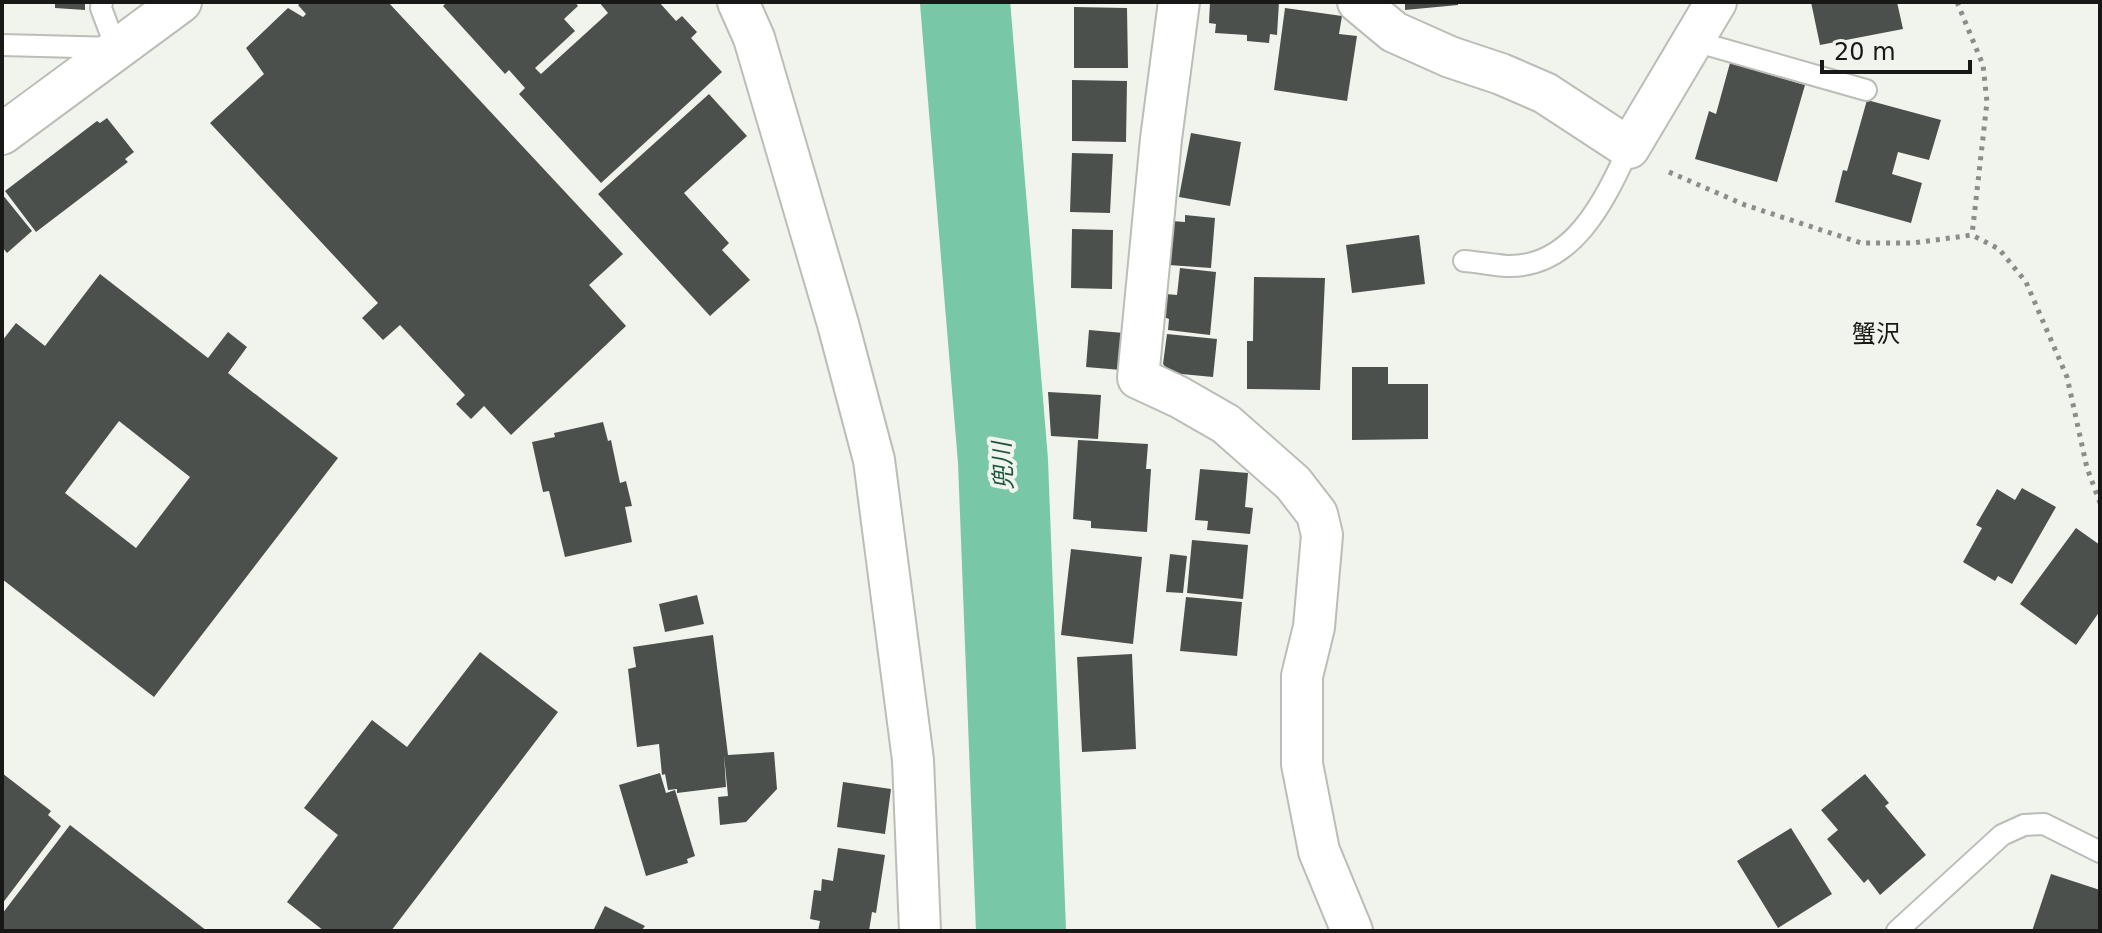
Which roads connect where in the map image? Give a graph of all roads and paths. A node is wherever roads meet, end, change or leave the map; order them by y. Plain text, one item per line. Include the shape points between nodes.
1 (102, 2) edge
2 (181, 2) edge
3 (738, 2) edge
4 (1179, 2) edge
5 (1358, 2) edge
6 (1716, 2) edge
7 (1957, 2) edge
8 (1694, 41) junction
9 (2, 45) edge
10 (116, 48) junction
11 (1866, 90) dead end
12 (2, 134) edge
13 (1629, 148) junction
14 (1972, 235) junction
15 (1464, 261) dead end
16 (2100, 503) edge
17 (2100, 852) edge
18 (920, 931) edge
19 (1352, 931) edge
20 (1897, 931) edge

1 - 10 lane
2 - 10 street
3 - 18 street via 758,53 874,460 913,760
4 - 19 street via 1138,378 1226,424 1293,483 1317,514 1322,535 1314,627 1302,676 1302,764 1319,851
5 - 13 street via 1394,32 1545,93
6 - 8 street
7 - 14 path via 1983,65 1987,102
8 - 11 lane
8 - 13 street
9 - 10 lane
10 - 12 street
13 - 14 path via 1664,170 1745,205 1861,243
13 - 15 lane via 1590,220 1564,249 1510,266
14 - 16 path via 1999,249 2026,282 2067,377
17 - 20 lane via 2044,824 2024,825 2002,835

